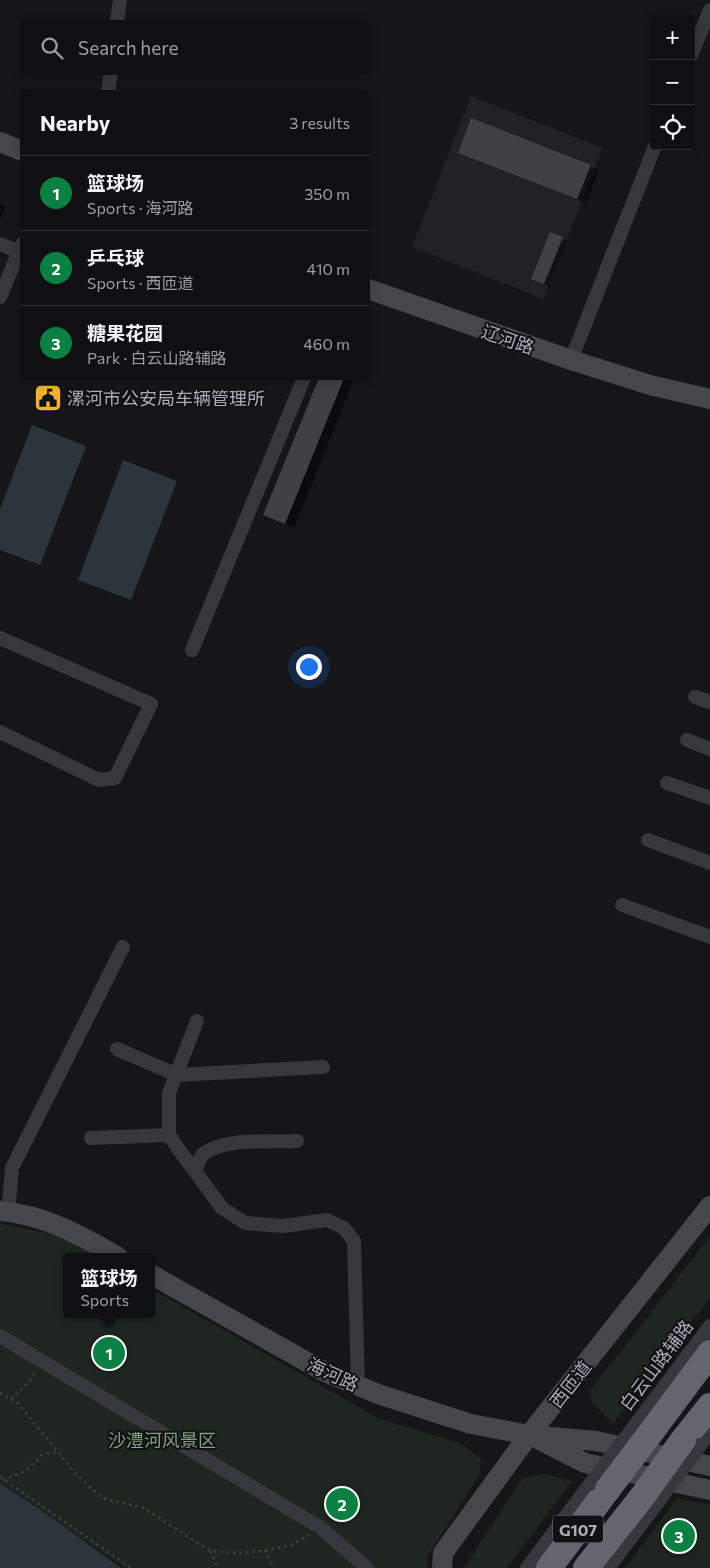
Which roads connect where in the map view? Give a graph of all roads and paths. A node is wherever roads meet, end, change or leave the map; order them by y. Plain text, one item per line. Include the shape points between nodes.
1 (120, 0) edge
2 (710, 10) edge
3 (117, 20) edge
4 (707, 28) edge
5 (695, 48) edge
6 (110, 75) edge
7 (108, 90) edge
8 (0, 142) edge
9 (20, 150) edge
10 (653, 150) edge
11 (0, 244) edge
12 (20, 250) edge
13 (20, 252) edge
14 (370, 290) edge
15 (0, 297) edge
16 (571, 360) junction
17 (303, 380) edge
18 (710, 398) edge
19 (0, 638) edge
20 (192, 650) dead end
21 (695, 696) dead end
22 (710, 702) edge
23 (0, 732) edge
24 (687, 740) dead end
25 (710, 749) edge
26 (667, 782) dead end
27 (710, 798) edge
28 (648, 840) dead end
29 (710, 863) edge
30 (622, 905) dead end
31 (710, 936) edge
32 (123, 948) dead end
33 (198, 1021) dead end
34 (118, 1049) dead end
35 (323, 1067) dead end
36 (177, 1075) junction
37 (169, 1135) junction
38 (91, 1138) dead end
39 (297, 1141) dead end
40 (196, 1170) junction
41 (710, 1206) edge
42 (4, 1211) edge
43 (111, 1253) edge
44 (155, 1277) edge
45 (710, 1326) edge
46 (0, 1336) edge
47 (710, 1353) edge
48 (42, 1362) junction
49 (358, 1386) junction
50 (0, 1393) edge
51 (11, 1399) junction
52 (710, 1406) edge
53 (642, 1430) junction
54 (710, 1432) edge
55 (529, 1435) junction
56 (692, 1443) junction
57 (58, 1451) junction
58 (710, 1466) edge
59 (2, 1478) edge
60 (599, 1487) junction
61 (710, 1490) edge
62 (650, 1500) junction
63 (321, 1528) junction
64 (265, 1550) junction
65 (210, 1551) junction
66 (131, 1568) edge
67 (218, 1568) edge
68 (273, 1568) edge
69 (367, 1568) edge
70 (442, 1568) edge
71 (527, 1568) edge
72 (549, 1568) edge
73 (586, 1568) edge
74 (608, 1568) edge

1 - 3 street
2 - 4 street
4 - 5 street
6 - 7 street
8 - 9 street
10 - 16 street
11 - 12 street
13 - 15 street
14 - 16 street, 辽河路
16 - 18 street, 辽河路 via 650,385
17 - 20 street
19 - 23 street via 151,704 115,778 99,780
21 - 22 street
24 - 25 street
26 - 27 street
28 - 29 street
30 - 31 street
32 - 42 street via 12,1168
33 - 36 street
34 - 36 street
35 - 36 street
36 - 37 street via 169,1093
37 - 38 street
37 - 40 street
39 - 40 street via 229,1144 206,1151
40 - 49 street via 222,1208 245,1223 283,1226 327,1220 344,1228 354,1241
41 - 55 street, 西匝道
42 - 43 street via 39,1217 65,1226
44 - 49 street, 海河路 via 324,1372
45 - 53 street, 白云山路辅路
46 - 48 street
47 - 53 highway, G107
48 - 51 path via 28,1383
48 - 63 street
49 - 55 street, 海河路 via 471,1424
50 - 51 path
51 - 57 path via 18,1403
52 - 56 highway, G107
53 - 60 highway, G107, bridge
54 - 56 street
55 - 58 street, 海河路 via 596,1441
55 - 61 street, 海河路 via 585,1463
55 - 70 street, 西匝道 via 443,1553
56 - 62 highway, G107, bridge
57 - 59 path via 42,1455 25,1471
57 - 65 path via 77,1476 102,1498 144,1508
59 - 66 path
60 - 71 street
60 - 72 highway, G107
62 - 73 highway, G107
62 - 74 street
63 - 64 path via 292,1545
63 - 69 street
64 - 65 path
64 - 68 path
65 - 67 path

